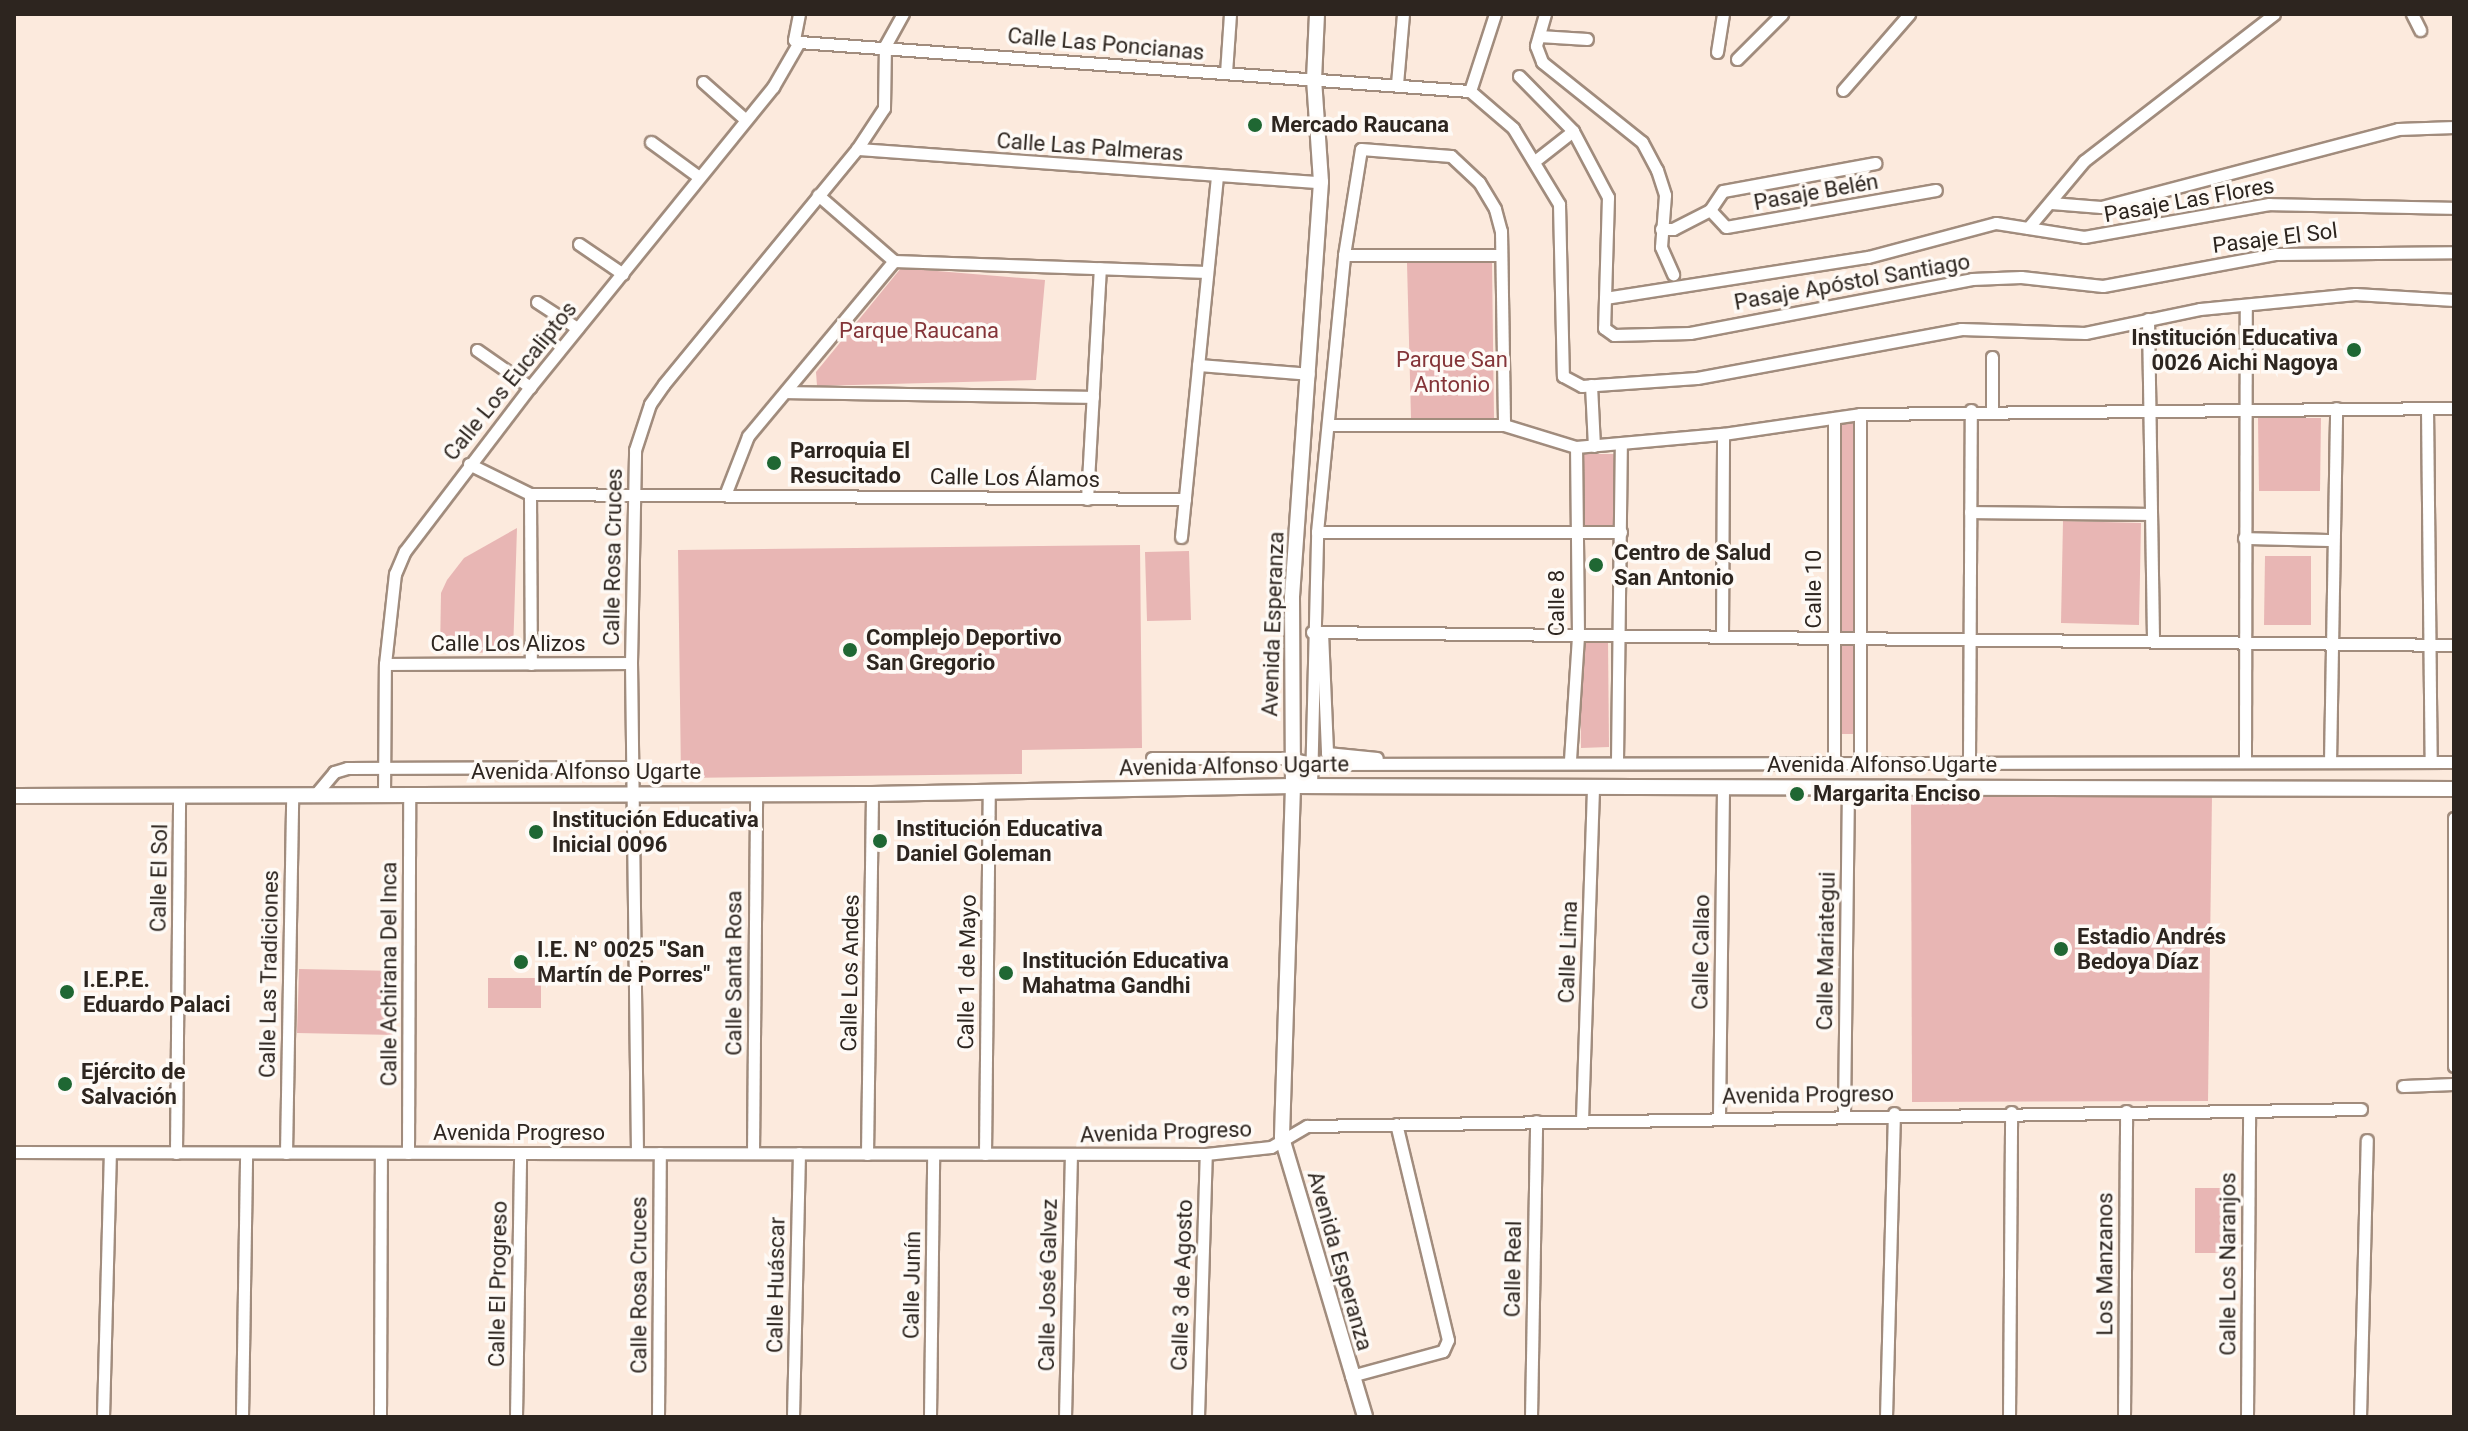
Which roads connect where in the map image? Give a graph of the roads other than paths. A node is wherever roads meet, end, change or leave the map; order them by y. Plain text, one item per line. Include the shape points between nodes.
1 (799, 14) edge
2 (903, 14) edge
3 (1230, 14) edge
4 (1317, 14) edge
5 (1403, 14) edge
6 (1495, 14) edge
7 (1545, 14) edge
8 (1723, 14) edge
9 (1766, 14) edge
10 (1909, 14) edge
11 (2274, 14) edge
12 (2412, 14) edge
13 (1781, 16) edge
14 (2420, 30) dead end
15 (1539, 36) junction
16 (1587, 39) dead end
17 (799, 42) junction
18 (885, 46) junction
19 (1717, 52) dead end
20 (1737, 59) dead end
21 (1226, 73) junction
22 (1519, 76) dead end
23 (1314, 79) junction
24 (703, 82) dead end
25 (1397, 84) junction
26 (1843, 90) dead end
27 (1470, 91) junction
28 (746, 120) junction
29 (2454, 127) edge
30 (1573, 131) junction
31 (651, 142) dead end
32 (857, 149) junction
33 (1536, 160) junction
34 (1875, 163) dead end
35 (699, 177) junction
36 (1217, 177) junction
37 (1321, 182) junction
38 (1936, 190) dead end
39 (818, 195) junction
40 (2051, 203) junction
41 (2454, 208) edge
42 (1710, 210) junction
43 (2028, 228) junction
44 (1661, 229) junction
45 (579, 244) dead end
46 (2454, 252) edge
47 (1344, 255) junction
48 (1501, 255) junction
49 (894, 261) junction
50 (1100, 268) junction
51 (1207, 272) junction
52 (623, 274) junction
53 (1673, 274) dead end
54 (2103, 286) joint
55 (1605, 298) junction
56 (2454, 300) edge
57 (537, 302) dead end
58 (2246, 305) junction
59 (2148, 319) junction
60 (577, 328) junction
61 (477, 350) dead end
62 (1992, 357) dead end
63 (1198, 365) junction
64 (1309, 374) junction
65 (1591, 385) junction
66 (530, 387) junction
67 (786, 392) junction
68 (1093, 397) junction
69 (2243, 408) junction
70 (2336, 408) junction
71 (2427, 408) junction
72 (2454, 408) edge
73 (2153, 409) junction
74 (1971, 410) junction
75 (1992, 410) junction
76 (1860, 414) junction
77 (1834, 418) junction
78 (1328, 425) junction
79 (1504, 425) junction
80 (1723, 434) junction
81 (1621, 445) junction
82 (1594, 446) junction
83 (1576, 447) junction
84 (469, 464) junction
85 (530, 494) junction
86 (632, 494) junction
87 (725, 495) junction
88 (1087, 499) junction
89 (1185, 499) junction
90 (1970, 512) junction
91 (2150, 514) junction
92 (1317, 532) junction
93 (1621, 532) junction
94 (1577, 534) junction
95 (1181, 537) dead end
96 (2244, 538) junction
97 (2333, 540) junction
98 (1317, 632) junction
99 (1578, 635) junction
100 (1616, 635) junction
101 (1722, 637) junction
102 (1834, 638) junction
103 (1859, 638) junction
104 (1970, 640) junction
105 (2153, 641) junction
106 (2245, 642) junction
107 (2330, 642) junction
108 (2430, 645) junction
109 (2454, 645) edge
110 (631, 663) junction
111 (385, 664) junction
112 (531, 664) junction
113 (1152, 758) dead end
114 (1291, 758) junction
115 (1570, 760) junction
116 (1617, 761) junction
117 (1834, 761) junction
118 (1860, 761) junction
119 (1969, 761) junction
120 (2245, 762) junction
121 (2330, 762) junction
122 (2431, 762) junction
123 (2454, 762) edge
124 (1395, 763) junction
125 (1313, 764) junction
126 (632, 767) junction
127 (383, 768) junction
128 (1293, 786) junction
129 (1311, 786) junction
130 (1593, 787) junction
131 (1723, 787) junction
132 (1848, 787) junction
133 (2454, 789) edge
134 (989, 791) junction
135 (632, 794) junction
136 (756, 794) junction
137 (872, 794) junction
138 (292, 795) junction
139 (315, 795) junction
140 (384, 795) junction
141 (409, 795) junction
142 (14, 796) edge
143 (179, 796) junction
144 (2454, 818) edge
145 (2454, 1066) edge
146 (2454, 1084) edge
147 (2403, 1086) dead end
148 (2361, 1109) dead end
149 (2126, 1111) junction
150 (2249, 1111) junction
151 (2011, 1112) junction
152 (1894, 1113) junction
153 (1844, 1114) junction
154 (1719, 1117) junction
155 (1582, 1120) junction
156 (1536, 1121) junction
157 (1396, 1124) junction
158 (1282, 1138) junction
159 (2367, 1140) dead end
160 (14, 1152) edge
161 (110, 1153) junction
162 (176, 1153) junction
163 (246, 1153) junction
164 (286, 1153) junction
165 (381, 1153) junction
166 (408, 1153) junction
167 (520, 1153) junction
168 (637, 1153) junction
169 (660, 1153) junction
170 (753, 1153) junction
171 (799, 1153) junction
172 (867, 1154) junction
173 (933, 1154) junction
174 (985, 1154) junction
175 (1071, 1154) junction
176 (1206, 1154) junction
177 (1351, 1376) junction
178 (103, 1417) edge
179 (242, 1417) edge
180 (380, 1417) edge
181 (516, 1417) edge
182 (658, 1417) edge
183 (793, 1417) edge
184 (930, 1417) edge
185 (1065, 1417) edge
186 (1198, 1417) edge
187 (1365, 1417) edge
188 (1531, 1417) edge
189 (1886, 1417) edge
190 (2009, 1417) edge
191 (2124, 1417) edge
192 (2247, 1417) edge
193 (2360, 1417) edge

1 - 17 street via 794,40
2 - 18 street
3 - 21 street
4 - 23 street, Avenida Esperanza
5 - 25 street
6 - 27 street
7 - 15 street
8 - 19 street
9 - 13 street
10 - 26 street
11 - 40 street via 2084,161 2056,190
12 - 14 street
13 - 20 street
15 - 16 street
15 - 44 street via 1542,62 1642,142 1665,195
17 - 18 street, Calle Las Poncianas
17 - 28 street, Calle Los Eucaliptos
18 - 21 street, Calle Las Poncianas
18 - 32 street, Calle Rosa Cruces via 886,102
21 - 23 street, Calle Las Poncianas
22 - 30 street
23 - 25 street, Calle Las Poncianas
23 - 37 street, Avenida Esperanza
24 - 28 street
25 - 27 street, Calle Las Poncianas
27 - 33 street via 1513,128
28 - 35 street, Calle Los Eucaliptos
29 - 40 street via 2398,129 2101,207
30 - 33 street
30 - 55 street via 1608,197
31 - 35 street
32 - 36 street, Calle Las Palmeras
32 - 39 street, Calle Rosa Cruces
33 - 65 street via 1559,204 1563,376 1570,383
34 - 42 street via 1723,191
35 - 52 street, Calle Los Eucaliptos
36 - 37 street, Calle Las Palmeras
36 - 51 street
37 - 64 street, Avenida Esperanza
38 - 42 street, Pasaje Belén via 1726,227
39 - 49 street
39 - 86 street, Calle Rosa Cruces via 650,404 635,450
40 - 43 street
41 - 43 street, Pasaje Las Flores via 2300,202 2112,236
42 - 44 street via 1673,229
43 - 55 street, Pasaje Las Flores via 1996,223 1868,257
44 - 53 street via 1661,247
45 - 52 street
46 - 54 street, Pasaje El Sol via 2276,254
47 - 48 street
47 - 48 street via 1361,149 1451,156 1479,182 1495,209
47 - 78 street
48 - 79 street
49 - 50 street
49 - 67 street
50 - 51 street
50 - 68 street
51 - 63 street
52 - 60 street, Calle Los Eucaliptos
54 - 55 street, Pasaje Apóstol Santiago via 2021,277 1972,279 1690,333 1609,334 1604,328
56 - 58 street via 2355,294
57 - 60 street
58 - 59 street
58 - 69 street
59 - 65 street via 2085,333 1961,329 1697,378
59 - 73 street
60 - 66 street, Calle Los Eucaliptos
61 - 66 street
62 - 75 street
63 - 64 street
63 - 89 street
64 - 114 street, Avenida Esperanza via 1292,597
65 - 82 street
66 - 84 street, Calle Los Eucaliptos
67 - 68 street
67 - 87 street via 748,436
68 - 88 street
69 - 70 street
69 - 73 street
69 - 96 street
70 - 71 street
70 - 97 street
71 - 72 street
71 - 108 street
73 - 75 street
73 - 91 street
74 - 75 street
74 - 76 street
74 - 90 street
76 - 77 street
76 - 103 street
77 - 80 street
77 - 102 street, Calle 10
78 - 79 street
78 - 92 street
79 - 83 street
80 - 81 street
80 - 101 street
81 - 82 street
81 - 93 street
82 - 83 street
83 - 94 street, Calle 8
84 - 85 street, Calle Los Álamos
84 - 111 street, Calle Los Eucaliptos via 400,563
85 - 86 street, Calle Los Álamos
85 - 112 street
86 - 87 street, Calle Los Álamos
86 - 110 street, Calle Rosa Cruces
87 - 88 street, Calle Los Álamos
88 - 89 street, Calle Los Álamos
89 - 95 street
90 - 91 street
90 - 104 street
91 - 105 street
92 - 94 street
92 - 98 street
93 - 94 street
93 - 100 street
94 - 99 street, Calle 8
96 - 97 street
96 - 106 street
97 - 107 street
98 - 99 street
98 - 124 street via 1327,753
98 - 125 street
99 - 100 street
99 - 115 street, Calle 8
100 - 101 street
100 - 116 street
101 - 102 street
102 - 103 street
102 - 117 street, Calle 10
103 - 104 street
103 - 118 street
104 - 105 street
104 - 119 street
105 - 106 street
106 - 107 street
106 - 120 street
107 - 108 street
107 - 121 street
108 - 109 street
108 - 122 street
110 - 112 street, Calle Los Alizos
110 - 126 street, Calle Rosa Cruces
111 - 112 street, Calle Los Alizos
111 - 127 street, Calle Los Eucaliptos
113 - 114 street, Avenida Alfonso Ugarte
114 - 125 street, Avenida Alfonso Ugarte
114 - 128 street, Avenida Esperanza
115 - 116 street, Avenida Alfonso Ugarte
115 - 124 street, Avenida Alfonso Ugarte
116 - 117 street, Avenida Alfonso Ugarte
117 - 118 street, Avenida Alfonso Ugarte
118 - 119 street, Avenida Alfonso Ugarte
119 - 120 street, Avenida Alfonso Ugarte
120 - 121 street, Avenida Alfonso Ugarte
121 - 122 street, Avenida Alfonso Ugarte
122 - 123 street, Avenida Alfonso Ugarte
124 - 125 street, Avenida Alfonso Ugarte
125 - 129 street
126 - 127 street
126 - 135 street, Calle Rosa Cruces
127 - 139 street via 334,772
127 - 140 street, Calle Los Eucaliptos
128 - 129 street, Avenida Alfonso Ugarte
128 - 134 street, Avenida Alfonso Ugarte
128 - 158 street, Avenida Esperanza
129 - 130 street, Avenida Alfonso Ugarte
130 - 131 street, Avenida Alfonso Ugarte
130 - 155 street, Calle Lima
131 - 132 street, Avenida Alfonso Ugarte
131 - 154 street, Calle Callao
132 - 133 street, Avenida Alfonso Ugarte
132 - 153 street, Calle Mariategui
134 - 137 street, Avenida Alfonso Ugarte
134 - 174 street, Calle 1 de Mayo
135 - 136 street, Avenida Alfonso Ugarte
135 - 141 street, Avenida Alfonso Ugarte
135 - 168 street, Calle Rosa Cruces
136 - 137 street, Avenida Alfonso Ugarte
136 - 170 street, Calle Santa Rosa
137 - 172 street, Calle Los Andes
138 - 139 street, Avenida Alfonso Ugarte
138 - 143 street, Avenida Alfonso Ugarte
138 - 164 street, Calle Las Tradiciones
139 - 140 street, Avenida Alfonso Ugarte
140 - 141 street, Avenida Alfonso Ugarte
141 - 166 street, Calle Achirana Del Inca
142 - 143 street, Avenida Alfonso Ugarte
143 - 162 street, Calle El Sol
144 - 145 street
146 - 147 street
148 - 150 street, Avenida Progreso
149 - 150 street, Avenida Progreso
149 - 151 street, Avenida Progreso
149 - 191 street, Los Manzanos
150 - 192 street, Calle Los Naranjos
151 - 152 street, Avenida Progreso
151 - 190 street
152 - 153 street, Avenida Progreso
152 - 189 street
153 - 154 street, Avenida Progreso
154 - 155 street, Avenida Progreso
155 - 156 street, Avenida Progreso
156 - 157 street, Avenida Progreso
156 - 188 street, Calle Real
157 - 158 street, Avenida Progreso via 1307,1126
157 - 177 street via 1448,1340 1443,1351
158 - 176 street, Avenida Progreso via 1256,1151
158 - 177 street, Avenida Esperanza
159 - 193 street
160 - 161 street, Avenida Progreso
161 - 162 street, Avenida Progreso
161 - 178 street
162 - 163 street, Avenida Progreso
163 - 164 street, Avenida Progreso
163 - 179 street
164 - 165 street, Avenida Progreso
165 - 166 street, Avenida Progreso
165 - 180 street
166 - 167 street, Avenida Progreso
167 - 168 street, Avenida Progreso
167 - 181 street, Calle El Progreso
168 - 169 street, Avenida Progreso
169 - 170 street, Avenida Progreso
169 - 182 street, Calle Rosa Cruces
170 - 171 street, Avenida Progreso
171 - 172 street, Avenida Progreso
171 - 183 street, Calle Huáscar
172 - 173 street, Avenida Progreso
173 - 174 street, Avenida Progreso
173 - 184 street, Calle Junín
174 - 175 street, Avenida Progreso
175 - 176 street, Avenida Progreso
175 - 185 street, Calle José Galvez
176 - 186 street, Calle 3 de Agosto
177 - 187 street, Avenida Esperanza

